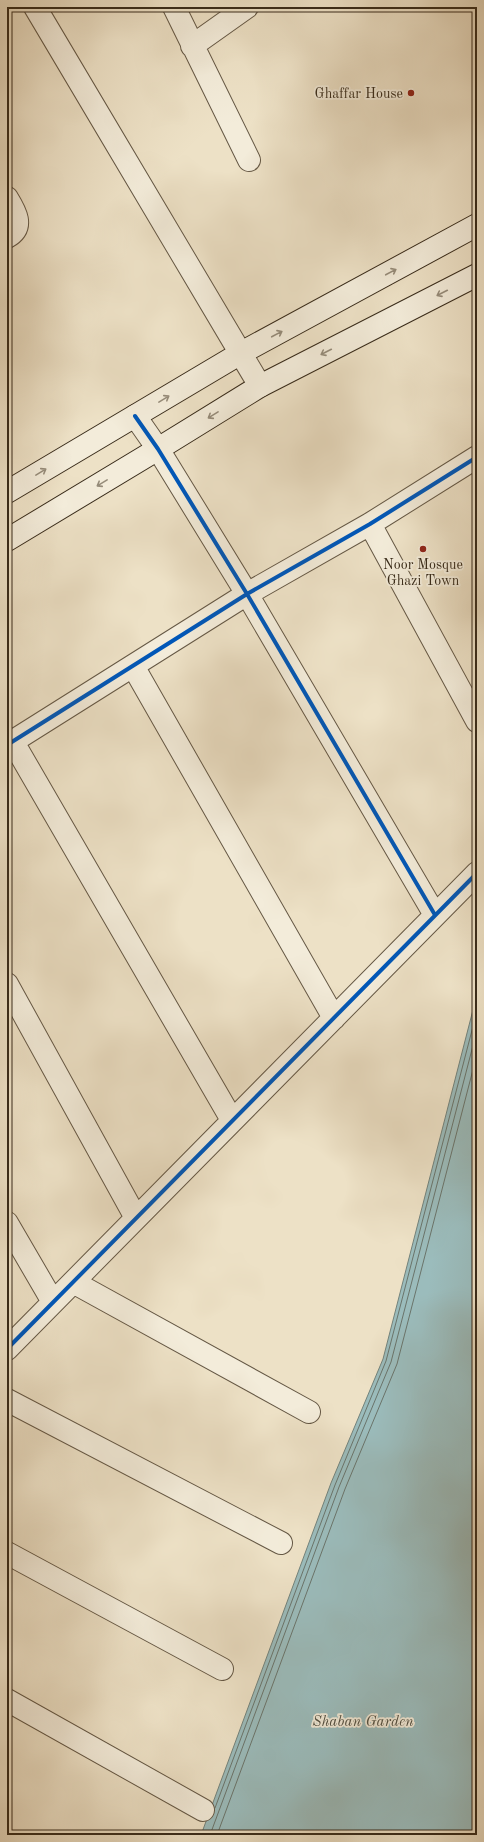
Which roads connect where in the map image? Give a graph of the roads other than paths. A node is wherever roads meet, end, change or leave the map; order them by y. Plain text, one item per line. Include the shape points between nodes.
1 (35, 7) edge
2 (174, 7) edge
3 (247, 7) edge
4 (192, 46) junction
5 (249, 160) dead end
6 (7, 198) edge
7 (477, 226) edge
8 (7, 237) edge
9 (477, 275) edge
10 (240, 353) junction
11 (260, 386) junction
12 (135, 416) junction
13 (158, 449) junction
14 (477, 457) edge
15 (7, 492) edge
16 (370, 524) junction
17 (7, 540) edge
18 (247, 594) junction
19 (133, 666) junction
20 (477, 721) edge
21 (10, 743) edge
22 (477, 873) edge
23 (435, 915) junction
24 (7, 984) edge
25 (334, 1018) junction
26 (232, 1120) junction
27 (136, 1218) junction
28 (7, 1223) edge
29 (73, 1282) junction
30 (53, 1302) junction
31 (7, 1349) edge
32 (7, 1400) edge
33 (309, 1412) dead end
34 (281, 1542) dead end
35 (7, 1553) edge
36 (222, 1669) dead end
37 (7, 1700) edge
38 (203, 1810) dead end

1 - 10 street
2 - 4 street
3 - 4 street
4 - 5 street
6 - 8 street via 18,221 16,229
10 -> 7 street
9 -> 11 street
10 - 11 street
12 -> 10 street
11 -> 13 street
12 - 13 street
15 -> 12 street
13 -> 17 street
13 - 18 street
14 - 16 street
16 - 18 street
16 - 20 street
18 - 19 street
18 - 23 street
19 - 21 street
19 - 25 street
21 - 26 street
22 - 23 street
23 - 25 street
24 - 27 street
25 - 26 street
26 - 27 street
27 - 29 street
28 - 30 street
29 - 30 street
29 - 33 street
30 - 31 street
32 - 34 street
35 - 36 street
37 - 38 street

